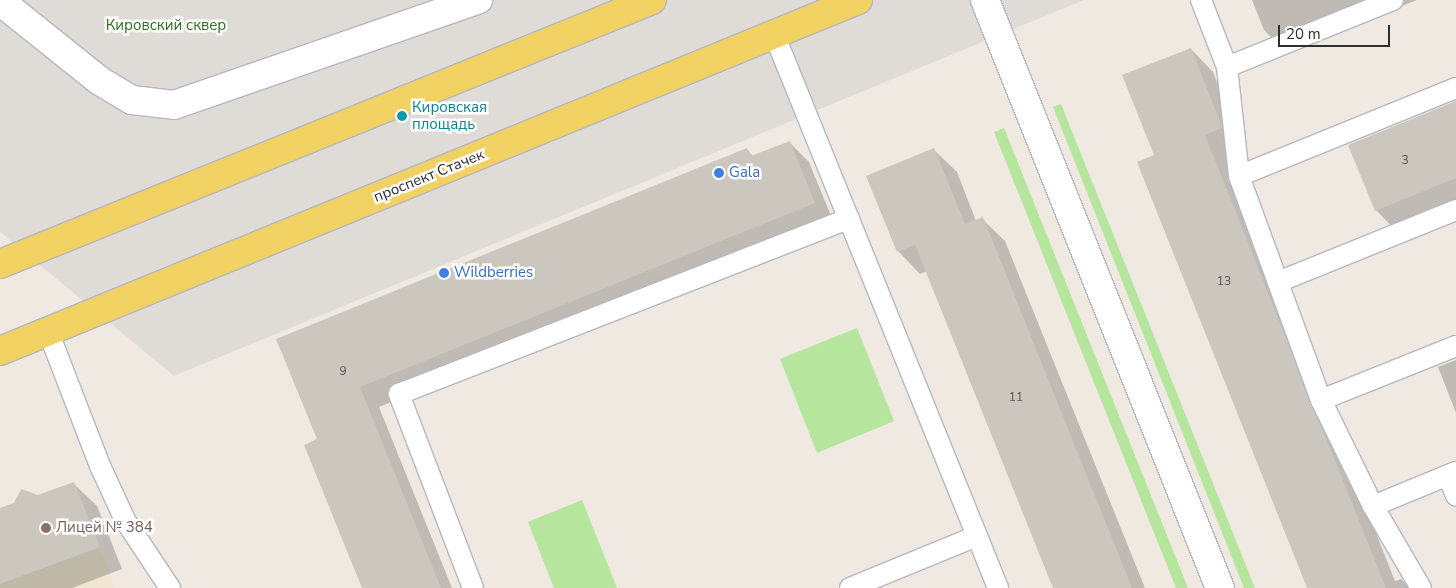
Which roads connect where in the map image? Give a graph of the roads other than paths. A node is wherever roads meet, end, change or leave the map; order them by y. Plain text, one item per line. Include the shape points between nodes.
1 (478, 0) edge
2 (652, 0) edge
3 (858, 0) edge
4 (985, 0) edge
5 (1201, 0) edge
6 (1393, 0) edge
7 (0, 2) edge
8 (774, 34) junction
9 (1227, 67) junction
10 (1456, 88) edge
11 (1239, 176) junction
12 (1456, 210) edge
13 (849, 219) junction
14 (0, 264) edge
15 (1278, 282) junction
16 (48, 331) junction
17 (1456, 346) edge
18 (0, 351) edge
19 (1321, 400) junction
20 (1452, 474) edge
21 (1456, 496) edge
22 (1373, 506) junction
23 (977, 536) junction
24 (170, 588) edge
25 (473, 588) edge
26 (850, 588) edge
27 (998, 588) edge
28 (1220, 588) edge
29 (1421, 588) edge

1 - 7 street via 174,105 132,100 100,81
2 - 14 main road
3 - 8 main road, проспект Стачек
4 - 28 street
5 - 9 lane
6 - 9 lane
8 - 13 lane
8 - 16 main road, проспект Стачек
9 - 11 lane
10 - 11 lane
11 - 15 lane
12 - 15 lane
13 - 23 lane
13 - 25 lane via 399,394
15 - 19 lane
16 - 18 main road, проспект Стачек
16 - 24 lane via 101,468 125,520
17 - 19 lane
19 - 22 lane
20 - 21 lane
20 - 22 lane
22 - 29 lane
23 - 26 lane
23 - 27 lane

